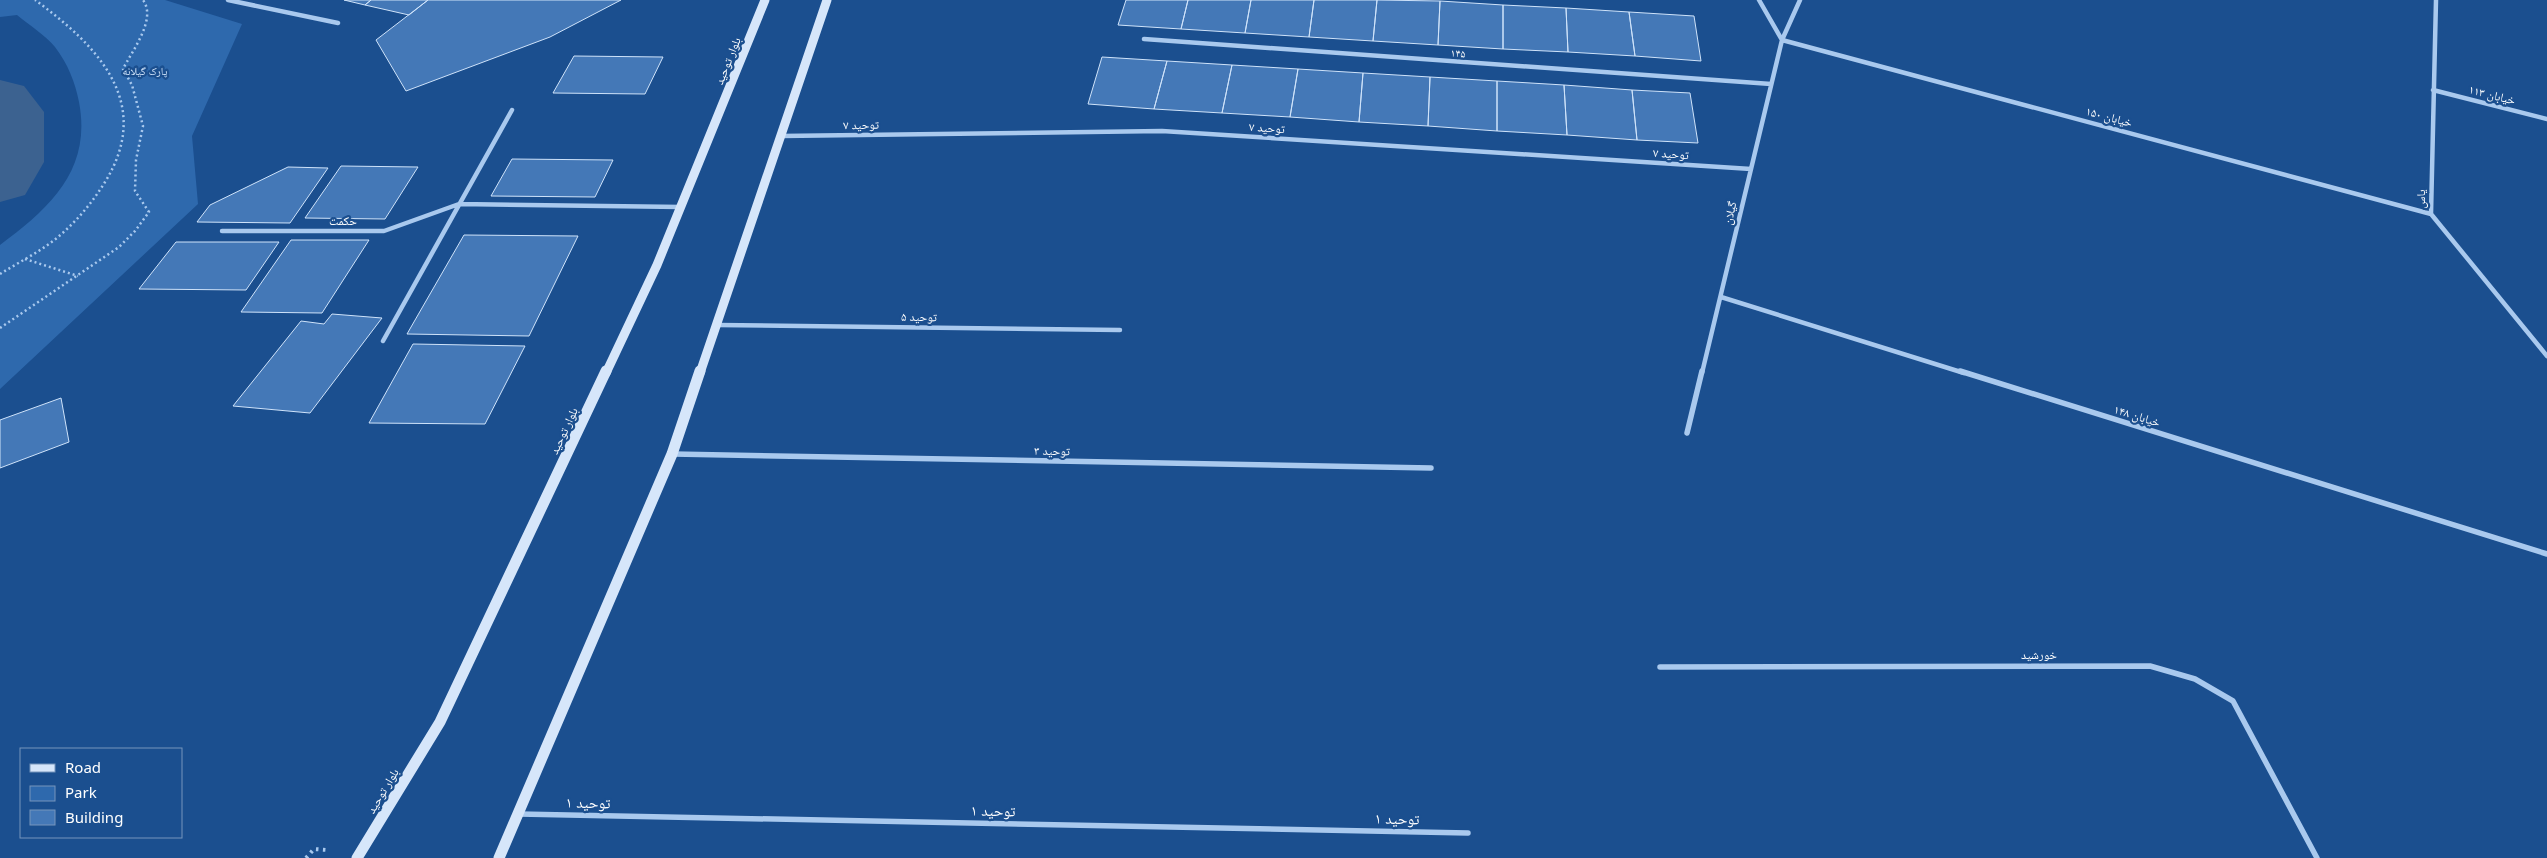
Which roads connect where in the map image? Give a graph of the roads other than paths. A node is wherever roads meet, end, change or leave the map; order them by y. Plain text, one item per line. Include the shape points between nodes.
1 (228, 0) edge
2 (765, 0) edge
3 (827, 0) edge
4 (1759, 0) edge
5 (1800, 0) edge
6 (2436, 0) edge
7 (338, 23) dead end
8 (1144, 39) dead end
9 (1782, 40) junction
10 (1771, 84) junction
11 (2433, 90) junction
12 (512, 110) dead end
13 (2547, 119) edge
14 (781, 136) junction
15 (1750, 169) junction
16 (459, 204) junction
17 (681, 206) junction
18 (2430, 214) junction
19 (222, 231) dead end
20 (1721, 296) junction
21 (717, 324) junction
22 (1120, 330) dead end
23 (382, 341) dead end
24 (2547, 356) edge
25 (1688, 433) dead end
26 (672, 454) junction
27 (1431, 468) dead end
28 (2547, 554) edge
29 (1660, 667) dead end
30 (516, 814) junction
31 (1468, 832) dead end
32 (357, 858) edge
33 (499, 858) edge
34 (2317, 858) edge

1 - 7 street
2 - 17 main road, بلوار توحید
3 - 14 main road
4 - 9 street
5 - 9 street, گیلان
6 - 11 street, یاس
8 - 10 street, ۱۴۵
9 - 10 street, گیلان
9 - 18 street, خیابان ۱۵۰
10 - 15 street, گیلان
11 - 13 street, خیابان ۱۱۳
11 - 18 street, یاس
12 - 16 street
14 - 15 street, توحید ۷ via 1162,131
14 - 21 main road
15 - 20 street, گیلان
16 - 17 street, حکمت
16 - 19 street, حکمت via 384,230
16 - 23 street
17 - 32 main road, بلوار توحید via 657,265 440,722
18 - 24 street, یاس
20 - 25 street, گیلان
20 - 28 street, خیابان ۱۴۸
21 - 22 street, توحید ۵
21 - 26 main road
26 - 27 street, توحید ۳
26 - 30 main road
29 - 34 street, خورشید via 2150,666 2186,676 2233,702
30 - 31 street, توحید ۱
30 - 33 main road

